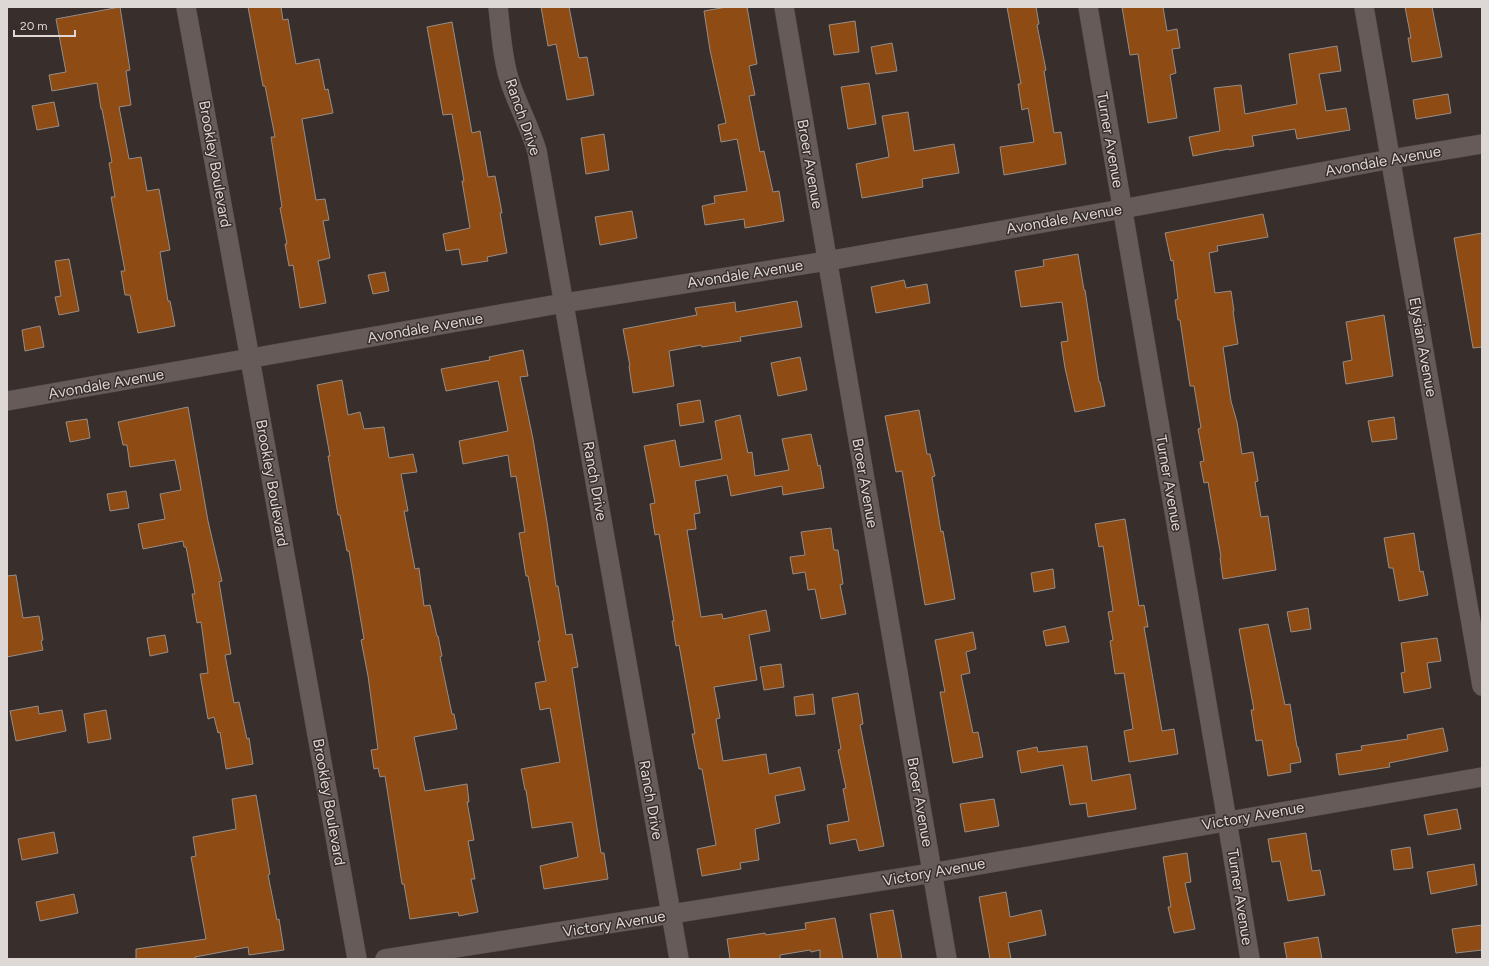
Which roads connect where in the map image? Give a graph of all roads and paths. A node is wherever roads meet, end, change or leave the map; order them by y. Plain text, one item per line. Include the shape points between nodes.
1 (186, 7) edge
2 (498, 7) edge
3 (784, 7) edge
4 (1088, 7) edge
5 (1364, 7) edge
6 (1482, 144) edge
7 (1391, 159) junction
8 (1122, 209) junction
9 (827, 261) junction
10 (564, 303) junction
11 (250, 359) junction
12 (7, 401) edge
13 (1482, 686) edge
14 (1482, 777) edge
15 (1227, 821) junction
16 (932, 872) junction
17 (671, 915) junction
18 (357, 959) edge
19 (385, 959) edge
20 (679, 959) edge
21 (947, 959) edge
22 (1250, 959) edge

1 - 11 street, Brookley Boulevard
2 - 10 street, Ranch Drive via 508,74 537,151
3 - 9 street, Broer Avenue
4 - 8 street, Turner Avenue
5 - 7 street, Elysian Avenue
6 - 7 street, Avondale Avenue
7 - 8 street, Avondale Avenue
7 - 13 street, Elysian Avenue
8 - 9 street, Avondale Avenue
8 - 15 street, Turner Avenue
9 - 10 street, Avondale Avenue
9 - 16 street, Broer Avenue
10 - 11 street, Avondale Avenue
10 - 17 street, Ranch Drive
11 - 12 street, Avondale Avenue
11 - 18 street, Brookley Boulevard
14 - 15 street, Victory Avenue
15 - 16 street, Victory Avenue
15 - 22 street, Turner Avenue
16 - 17 street, Victory Avenue
16 - 21 street, Broer Avenue
17 - 19 street, Victory Avenue
17 - 20 street, Ranch Drive

